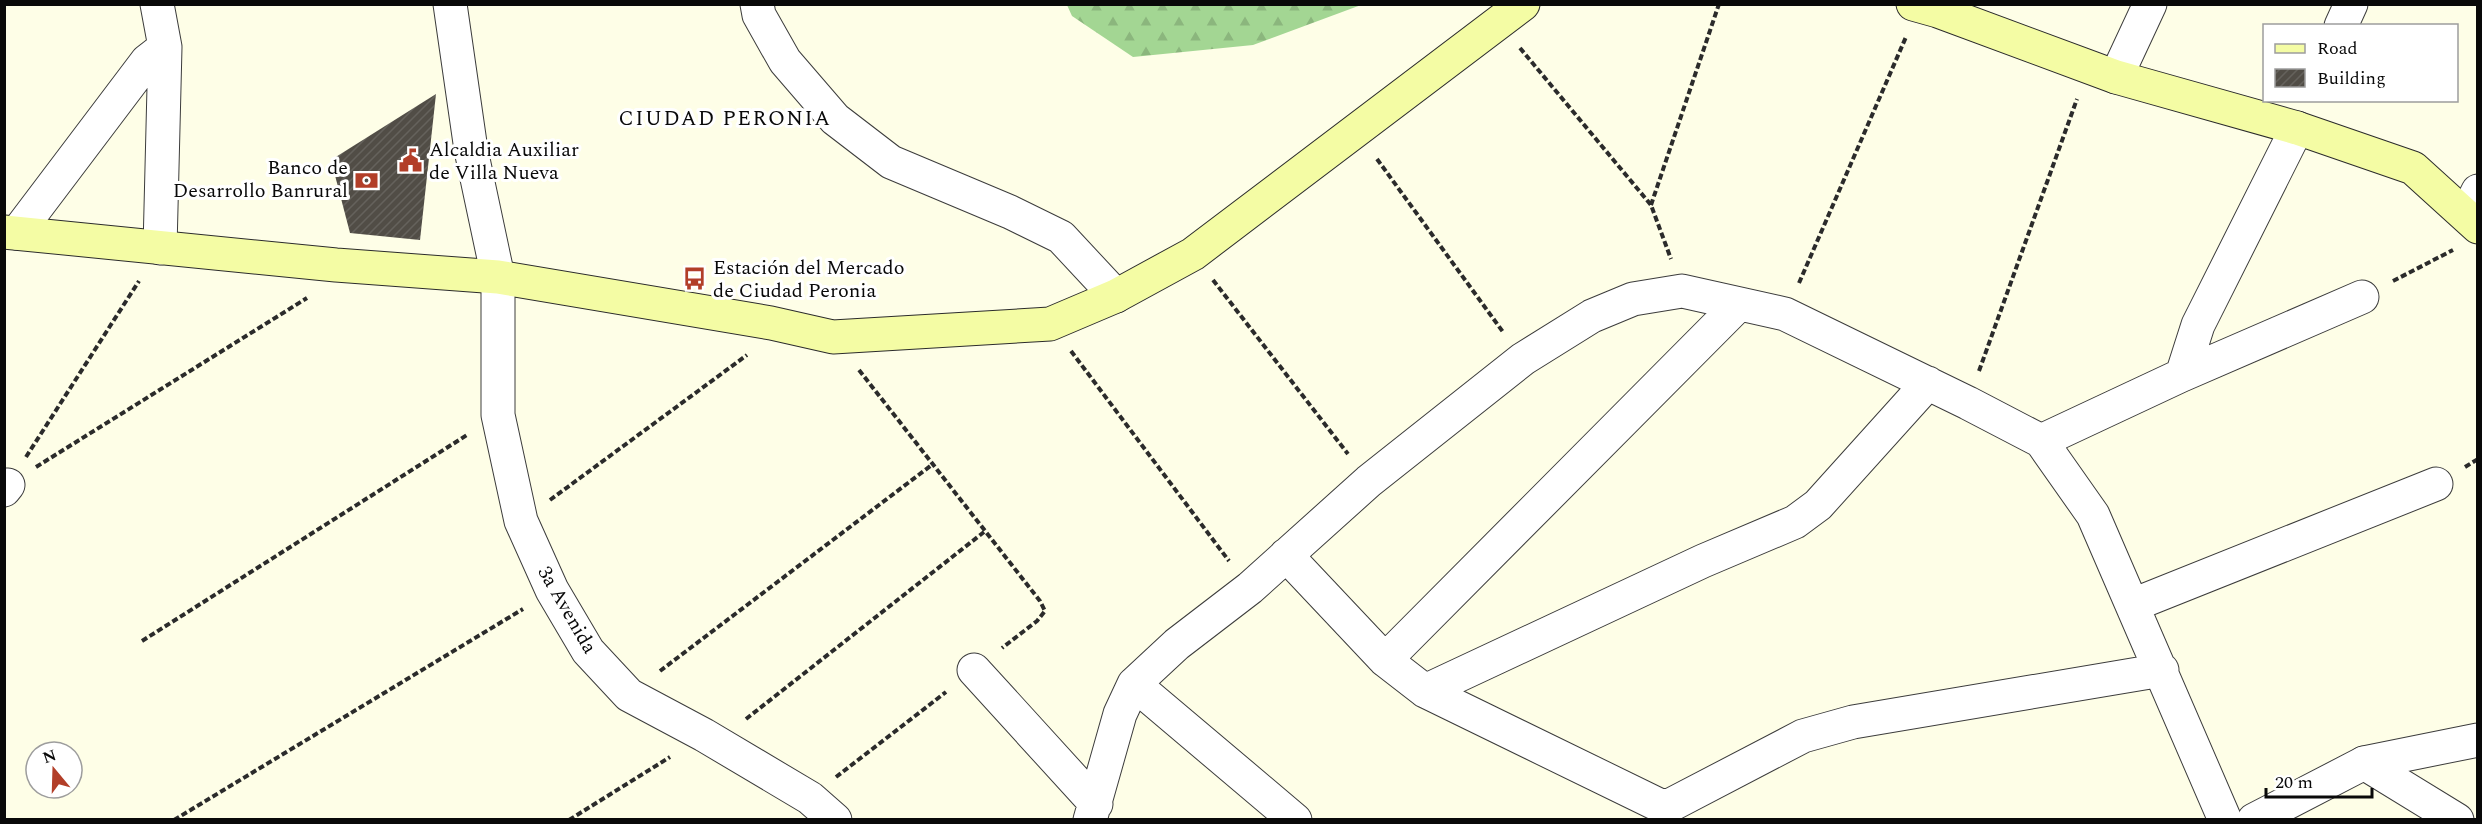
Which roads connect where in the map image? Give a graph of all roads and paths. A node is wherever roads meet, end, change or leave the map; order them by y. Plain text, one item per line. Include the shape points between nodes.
1 (450, 4) edge
2 (757, 4) edge
3 (1719, 4) edge
4 (2150, 4) edge
5 (2351, 4) edge
6 (1928, 7) edge
7 (1511, 13) edge
8 (166, 20) edge
9 (2343, 24) edge
10 (2102, 72) junction
11 (2297, 128) junction
12 (1358, 132) junction
13 (2413, 168) joint
14 (1651, 204) junction
15 (2467, 213) edge
16 (11, 232) edge
17 (160, 248) junction
18 (1193, 254) junction
19 (336, 265) junction
20 (498, 277) junction
21 (1682, 291) junction
22 (1116, 296) junction
23 (2362, 297) joint
24 (1739, 304) junction
25 (1785, 314) junction
26 (1050, 324) junction
27 (786, 326) junction
28 (832, 337) junction
29 (1523, 359) junction
30 (2182, 375) junction
31 (1928, 383) junction
32 (1968, 403) junction
33 (498, 415) junction
34 (2041, 441) junction
35 (933, 464) junction
36 (1369, 481) junction
37 (2436, 484) dead end
38 (6, 488) edge
39 (521, 521) junction
40 (984, 532) junction
41 (1286, 555) junction
42 (1250, 588) junction
43 (552, 590) junction
44 (2133, 605) junction
45 (142, 641) dead end
46 (1385, 660) junction
47 (974, 670) junction
48 (2162, 670) junction
49 (1134, 684) junction
50 (1425, 691) junction
51 (629, 695) junction
52 (710, 738) junction
53 (2478, 740) edge
54 (2364, 763) junction
55 (810, 798) junction
56 (1093, 812) edge
57 (174, 819) edge
58 (569, 819) edge
59 (835, 819) edge
60 (1295, 819) edge
61 (2225, 819) edge
62 (2253, 819) edge
63 (2457, 819) edge

1 - 20 street, 3a Avenida via 471,150
2 - 22 street via 759,15 785,61 835,119 891,162 1060,237
3 - 14 path
4 - 10 street
5 - 9 street
6 - 10 main road
6 - 25 path
7 - 12 main road
7 - 14 path
8 - 16 street via 147,61
8 - 17 street
10 - 11 main road
10 - 32 path
11 - 13 main road
11 - 30 street via 2198,326
12 - 18 main road
12 - 29 path
13 - 15 street
14 - 21 path
15 - 23 path
16 - 17 main road
17 - 19 main road
17 - 38 path
18 - 22 main road
18 - 36 path
19 - 20 main road
19 - 38 path via 304,301
20 - 27 main road
20 - 33 street, 3a Avenida
21 - 24 street
21 - 29 street via 1633,299 1592,316
22 - 26 main road
23 - 30 street
24 - 25 street
24 - 46 street
25 - 31 street
26 - 28 main road
26 - 42 path
27 - 28 main road
27 - 39 path
28 - 35 path
29 - 36 street
30 - 34 street
31 - 32 street
31 - 50 street via 1818,505 1795,522
32 - 34 street
33 - 39 street, 3a Avenida
33 - 45 path
34 - 44 street via 2094,515
35 - 40 path
35 - 51 path
36 - 41 street
37 - 44 street
39 - 43 street, 3a Avenida
40 - 47 path via 1045,611
40 - 52 path
41 - 42 street
41 - 46 street
42 - 49 street via 1177,644
43 - 51 street, 3a Avenida via 588,651
43 - 57 path
44 - 48 street
46 - 50 street
47 - 55 path
47 - 56 street
48 - 50 street via 1853,722 1803,736 1665,808
48 - 61 street
49 - 56 street via 1120,714
49 - 60 street
51 - 52 street, 3a Avenida
52 - 55 street, 3a Avenida
52 - 58 path
53 - 54 street
54 - 62 street
54 - 63 street
55 - 59 street, 3a Avenida

